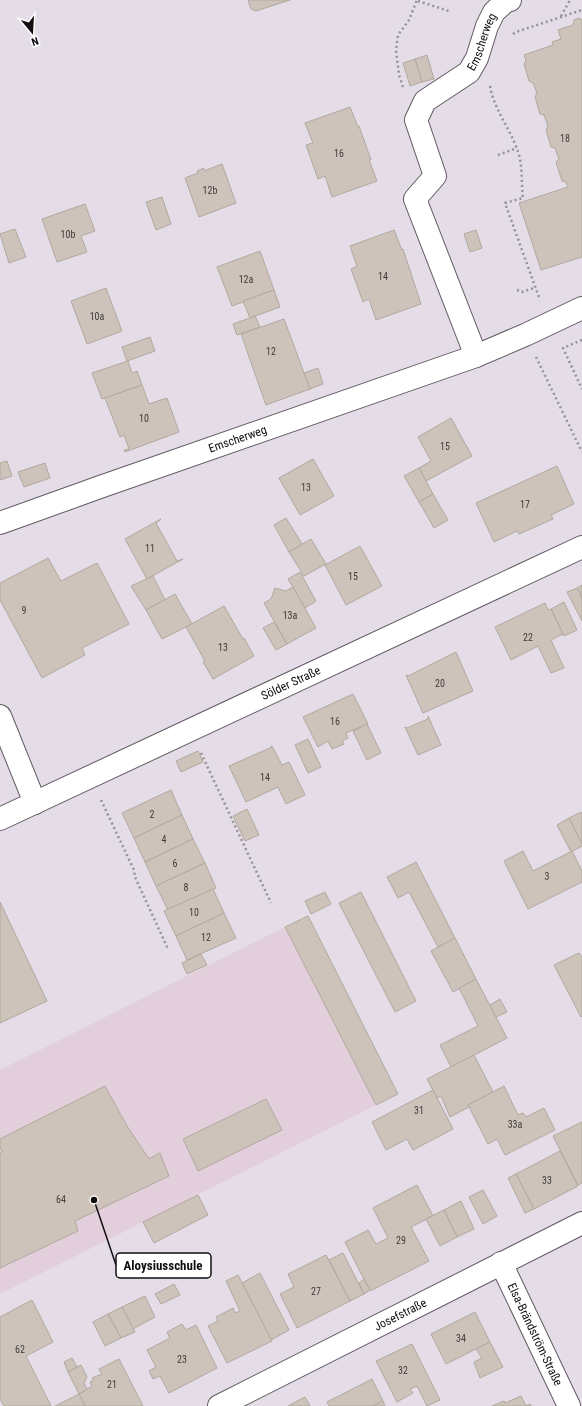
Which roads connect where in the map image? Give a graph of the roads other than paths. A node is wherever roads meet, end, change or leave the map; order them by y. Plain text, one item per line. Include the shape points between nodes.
1 (510, 0) edge
2 (582, 308) edge
3 (476, 356) junction
4 (0, 523) edge
5 (582, 547) edge
6 (0, 716) edge
7 (35, 803) junction
8 (0, 819) edge
9 (582, 1223) edge
10 (501, 1263) junction
11 (219, 1406) edge
12 (569, 1406) edge

1 - 3 street, Emscherweg via 494,12 469,72 425,101 416,120 435,176 415,199
2 - 3 street, Emscherweg
3 - 4 street, Emscherweg
5 - 7 street, Sölder Straße
6 - 7 street
7 - 8 street, Sölder Straße
9 - 10 street, Josefstraße
10 - 11 street, Josefstraße
10 - 12 street, Elsa-Brändström-Straße

